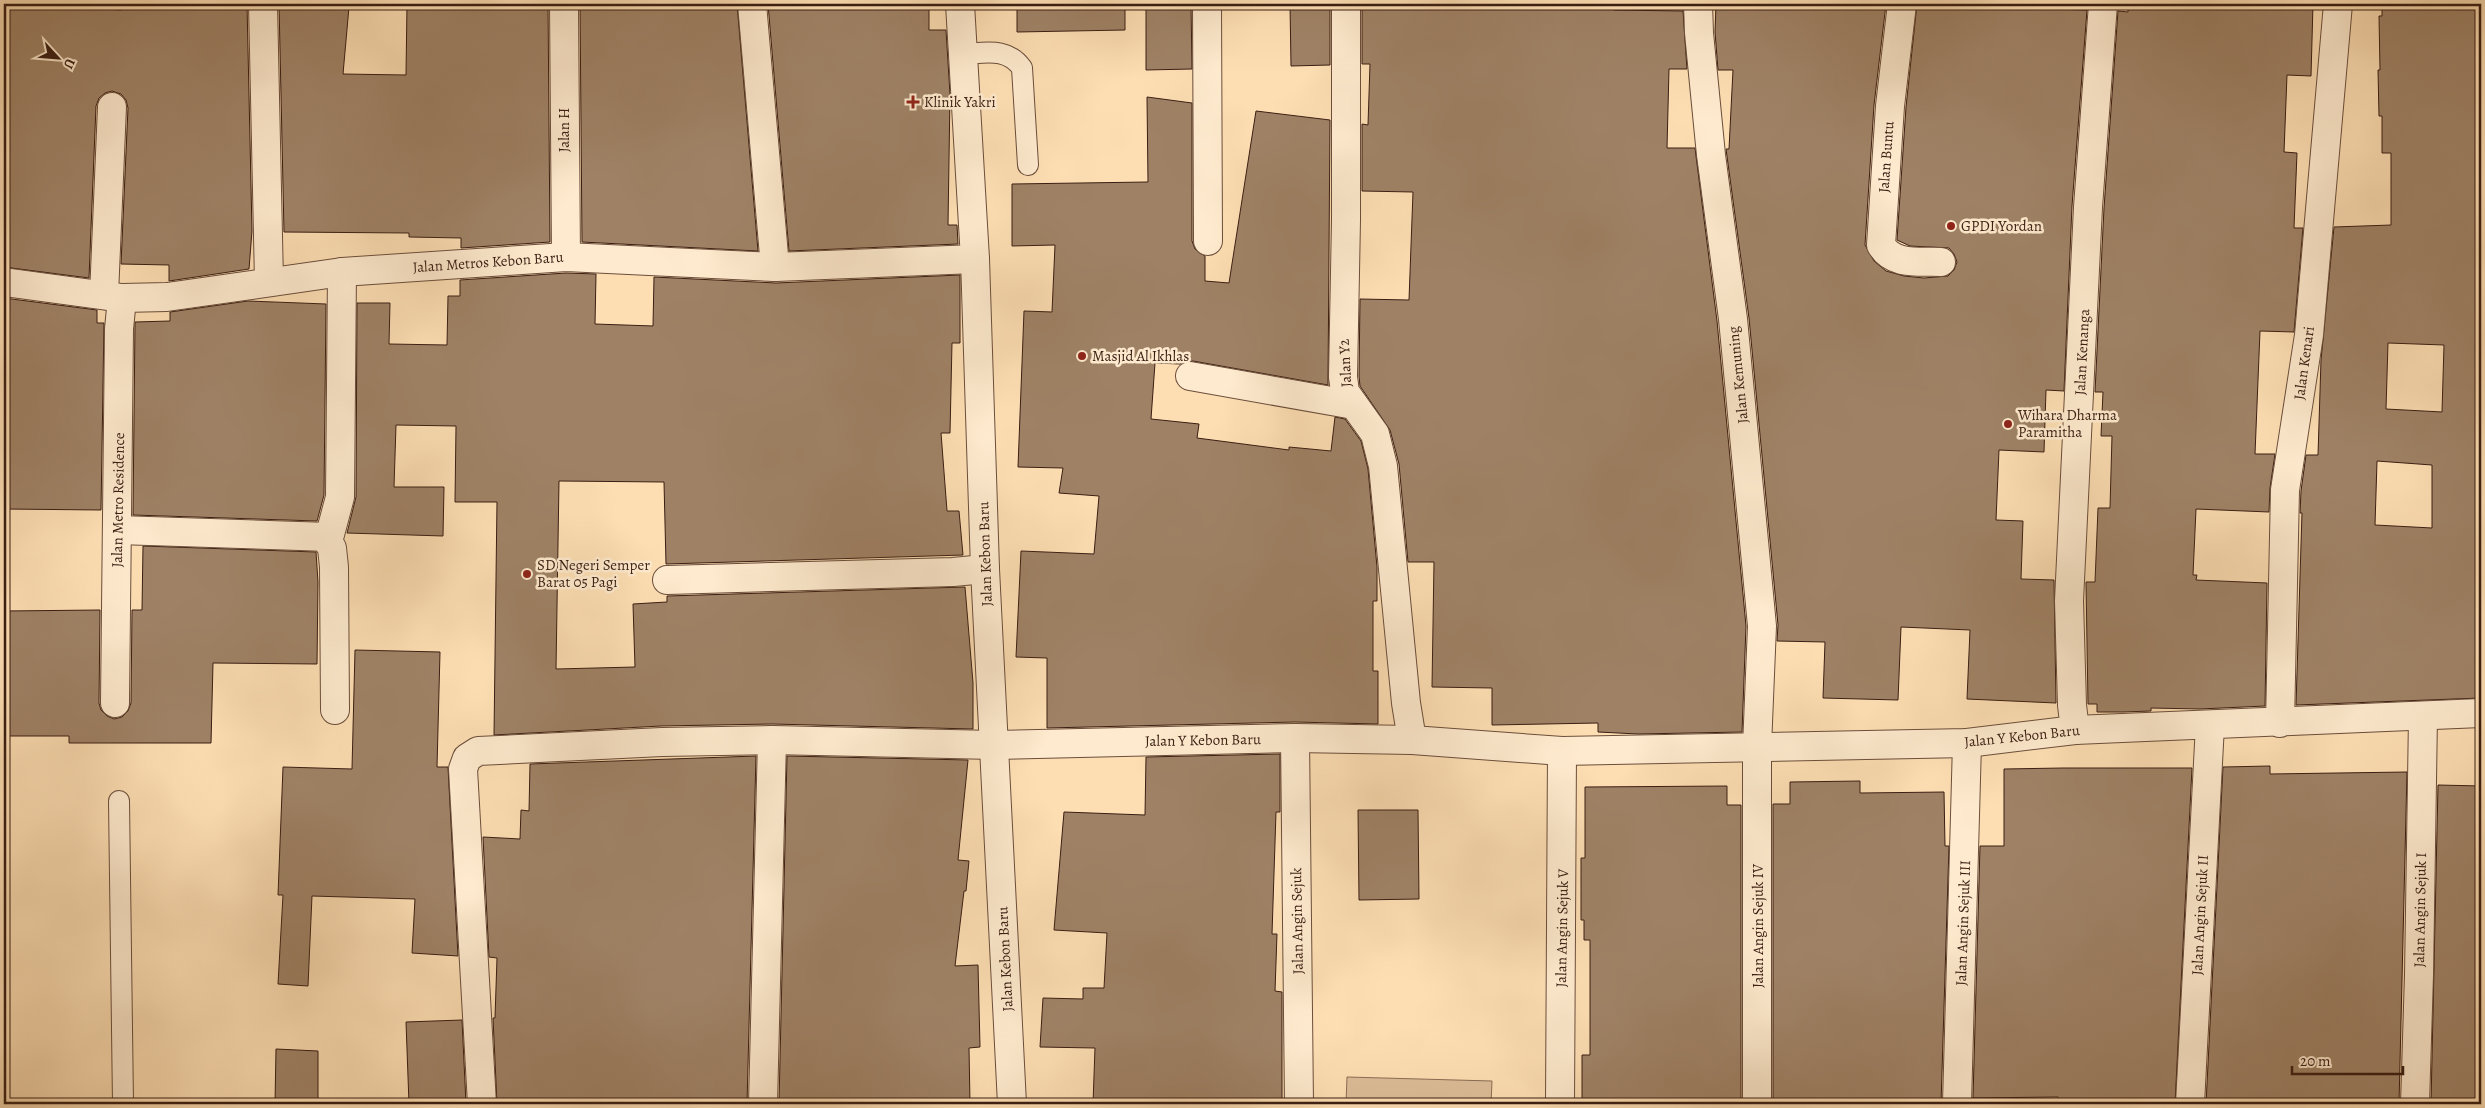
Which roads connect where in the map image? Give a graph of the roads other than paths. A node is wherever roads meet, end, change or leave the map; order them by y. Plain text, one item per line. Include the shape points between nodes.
1 (263, 4) edge
2 (564, 4) edge
3 (752, 4) edge
4 (960, 4) edge
5 (1206, 4) edge
6 (1346, 4) edge
7 (1698, 4) edge
8 (1902, 4) edge
9 (2103, 4) edge
10 (2338, 4) edge
11 (963, 54) junction
12 (112, 107) dead end
13 (1028, 165) dead end
14 (1208, 241) dead end
15 (566, 256) junction
16 (975, 259) junction
17 (1940, 262) dead end
18 (774, 267) junction
19 (342, 272) junction
20 (4, 282) edge
21 (269, 282) junction
22 (113, 296) junction
23 (1190, 376) dead end
24 (1354, 405) junction
25 (118, 530) junction
26 (329, 537) junction
27 (985, 569) junction
28 (667, 580) dead end
29 (116, 704) dead end
30 (335, 710) dead end
31 (2481, 713) edge
32 (2423, 716) junction
33 (2280, 722) junction
34 (2210, 726) junction
35 (2075, 730) junction
36 (1295, 738) junction
37 (772, 740) junction
38 (1412, 740) junction
39 (1967, 743) junction
40 (994, 745) junction
41 (1757, 747) junction
42 (1562, 752) junction
43 (119, 801) dead end
44 (123, 1104) edge
45 (482, 1104) edge
46 (763, 1104) edge
47 (1012, 1104) edge
48 (1299, 1104) edge
49 (1560, 1104) edge
50 (1757, 1104) edge
51 (1957, 1104) edge
52 (2190, 1104) edge
53 (2414, 1104) edge

1 - 21 street
2 - 15 street, Jalan H
3 - 18 street
4 - 11 street, Jalan Kebon Baru
5 - 14 street
6 - 24 street, Jalan Y2 via 1343,377 1345,392
7 - 41 street, Jalan Kemuning via 1711,155 1733,319 1761,616
8 - 17 street, Jalan Buntu via 1890,106 1881,245 1886,253 1898,260
9 - 35 street, Jalan Kenanga via 2088,207 2069,601
10 - 33 street, Jalan Kenari via 2309,335 2285,490
11 - 13 lane via 1002,54 1015,58 1022,68
11 - 16 street, Jalan Kebon Baru
12 - 22 street, Jalan Metro Residence
15 - 18 street, Jalan Metros Kebon Baru
15 - 19 street, Jalan Metros Kebon Baru
16 - 18 street, Jalan Metros Kebon Baru
16 - 27 street, Jalan Kebon Baru
19 - 21 street, Jalan Metros Kebon Baru
19 - 26 street via 340,497
20 - 22 street, Jalan Metros Kebon Baru
21 - 22 street, Jalan Metros Kebon Baru via 192,296
22 - 25 street, Jalan Metro Residence via 119,329
23 - 24 street
24 - 38 street, Jalan Y2 via 1375,434 1383,466
25 - 26 street
25 - 29 street, Jalan Metro Residence
26 - 30 street via 334,567
27 - 28 street
27 - 40 street, Jalan Kebon Baru
31 - 32 street, Jalan Y Kebon Baru
32 - 33 street, Jalan Y Kebon Baru
32 - 53 street, Jalan Angin Sejuk I via 2420,966
33 - 34 street, Jalan Y Kebon Baru
34 - 35 street, Jalan Y Kebon Baru
34 - 52 street, Jalan Angin Sejuk II
35 - 39 street, Jalan Y Kebon Baru
36 - 38 street, Jalan Y Kebon Baru
36 - 40 street, Jalan Y Kebon Baru
36 - 48 street, Jalan Angin Sejuk
37 - 40 street, Jalan Y Kebon Baru
37 - 45 street, Jalan Y Kebon Baru via 478,751 467,758 464,769
37 - 46 street
38 - 42 street, Jalan Y Kebon Baru
39 - 41 street, Jalan Y Kebon Baru
39 - 51 street, Jalan Angin Sejuk III
40 - 47 street, Jalan Kebon Baru
41 - 42 street, Jalan Y Kebon Baru
41 - 50 street, Jalan Angin Sejuk IV
42 - 49 street, Jalan Angin Sejuk V
43 - 44 lane

